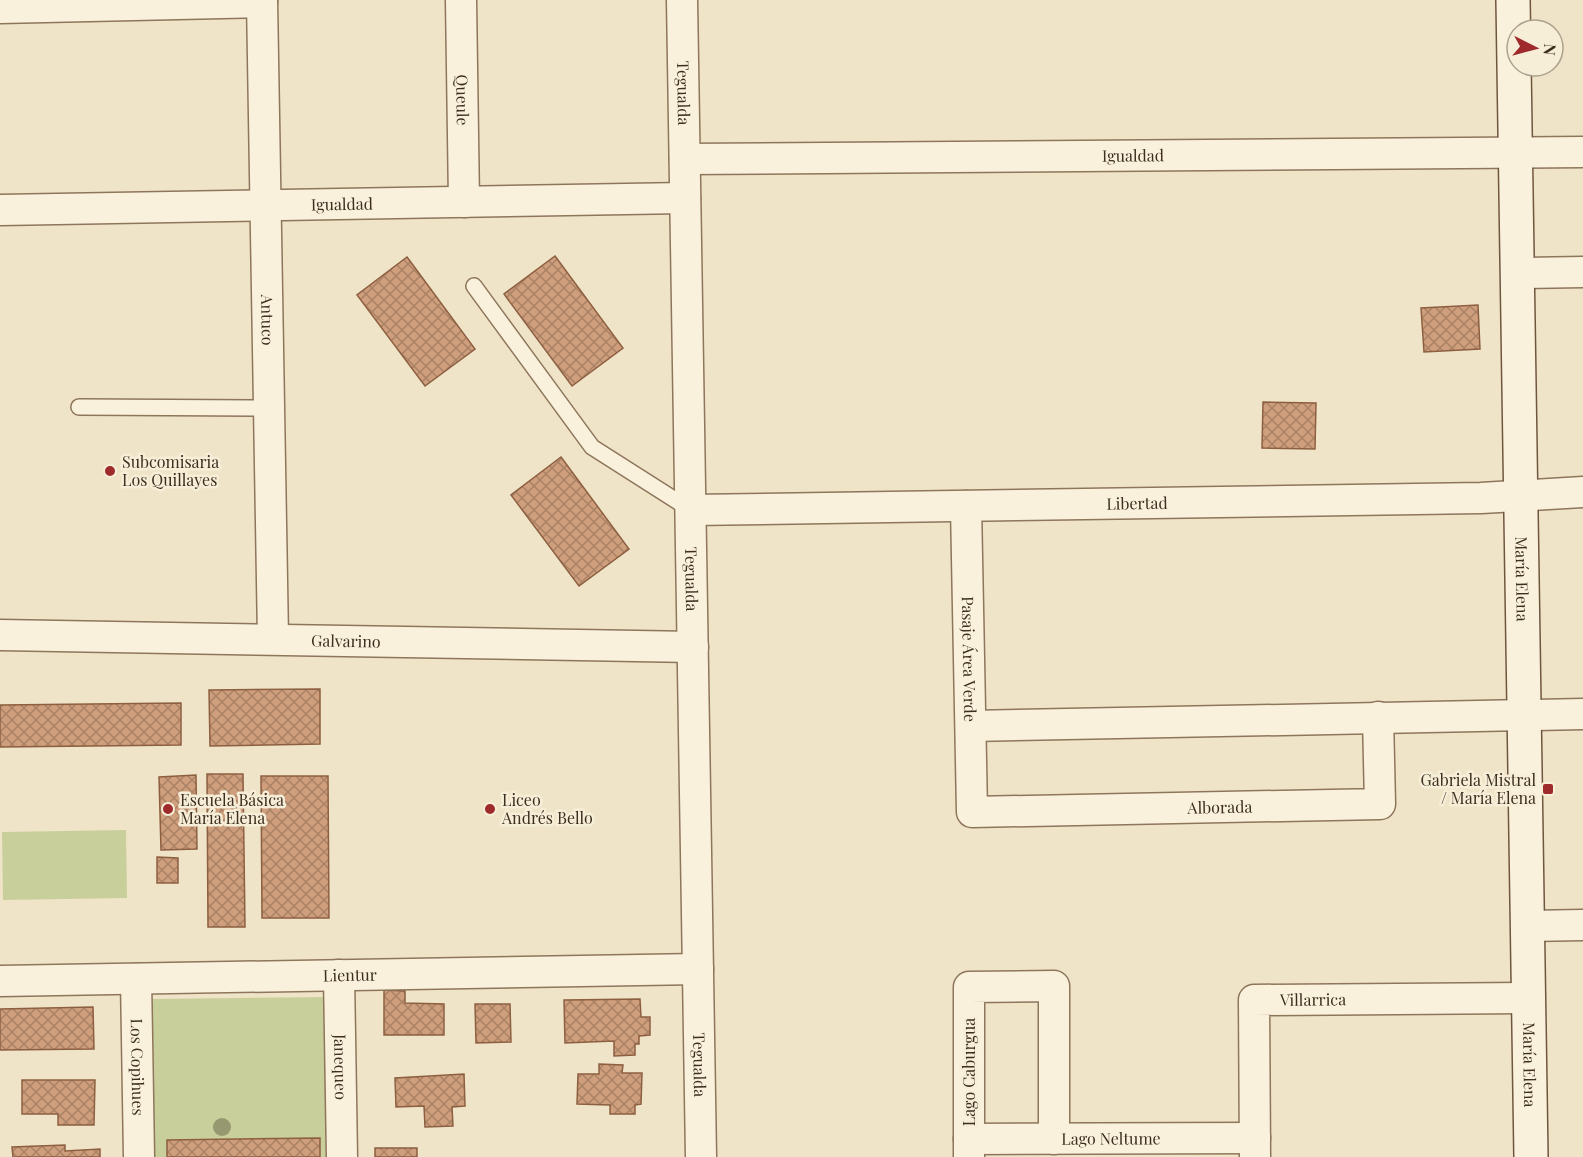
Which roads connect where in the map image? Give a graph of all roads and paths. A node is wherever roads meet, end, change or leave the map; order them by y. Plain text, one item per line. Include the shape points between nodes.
1 (461, 0) edge
2 (682, 0) edge
3 (1513, 0) edge
4 (262, 1) edge
5 (0, 8) edge
6 (1515, 152) junction
7 (1583, 152) edge
8 (685, 159) junction
9 (685, 198) junction
10 (464, 202) junction
11 (266, 206) junction
12 (0, 210) edge
13 (1583, 272) edge
14 (1517, 273) junction
15 (474, 286) dead end
16 (79, 407) dead end
17 (269, 408) junction
18 (1583, 492) edge
19 (1521, 495) junction
20 (966, 506) junction
21 (691, 510) junction
22 (0, 635) edge
23 (273, 639) junction
24 (693, 647) junction
25 (1524, 714) junction
26 (1583, 714) edge
27 (1378, 717) junction
28 (971, 726) junction
29 (972, 812) joint
30 (1583, 925) edge
31 (1527, 926) junction
32 (698, 969) junction
33 (339, 975) junction
34 (136, 979) junction
35 (0, 981) edge
36 (1529, 998) junction
37 (1054, 1139) junction
38 (1255, 1147) edge
39 (969, 1148) edge
40 (139, 1157) edge
41 (342, 1157) edge
42 (701, 1157) edge
43 (1531, 1157) edge

1 - 10 street, Queule
2 - 8 street, Tegualda
3 - 6 street, María Elena
4 - 5 street
4 - 11 street, Antuco
6 - 7 street, Igualdad
6 - 8 street, Igualdad
6 - 14 street, María Elena
8 - 9 street, Tegualda
9 - 10 street, Igualdad
9 - 21 street, Tegualda
10 - 11 street, Igualdad
11 - 12 street, Igualdad
11 - 17 street, Antuco
13 - 14 street
14 - 19 street, María Elena
15 - 21 lane via 592,447
16 - 17 lane
17 - 23 street, Antuco
18 - 19 street, Libertad
19 - 20 street, Libertad
19 - 25 street, María Elena
20 - 21 street, Libertad
20 - 28 street, Pasaje Área Verde
21 - 24 street, Tegualda
22 - 23 street, Galvarino
23 - 24 street, Galvarino
24 - 32 street, Tegualda
25 - 26 street
25 - 27 street
25 - 31 street, María Elena
27 - 28 street
27 - 29 street, Alborada via 1380,804
28 - 29 street, Pasaje Área Verde
30 - 31 street
31 - 36 street, María Elena
32 - 33 street, Lientur
32 - 42 street, Tegualda
33 - 34 street, Lientur
33 - 41 street, Janequeo
34 - 35 street, Lientur
34 - 40 street, Los Copihues
36 - 38 street, Villarrica via 1254,1000
36 - 43 street, María Elena
37 - 38 street, Lago Neltume
37 - 39 street, Lago Neltume
37 - 39 street, Lago Caburgua via 1054,986 969,987

